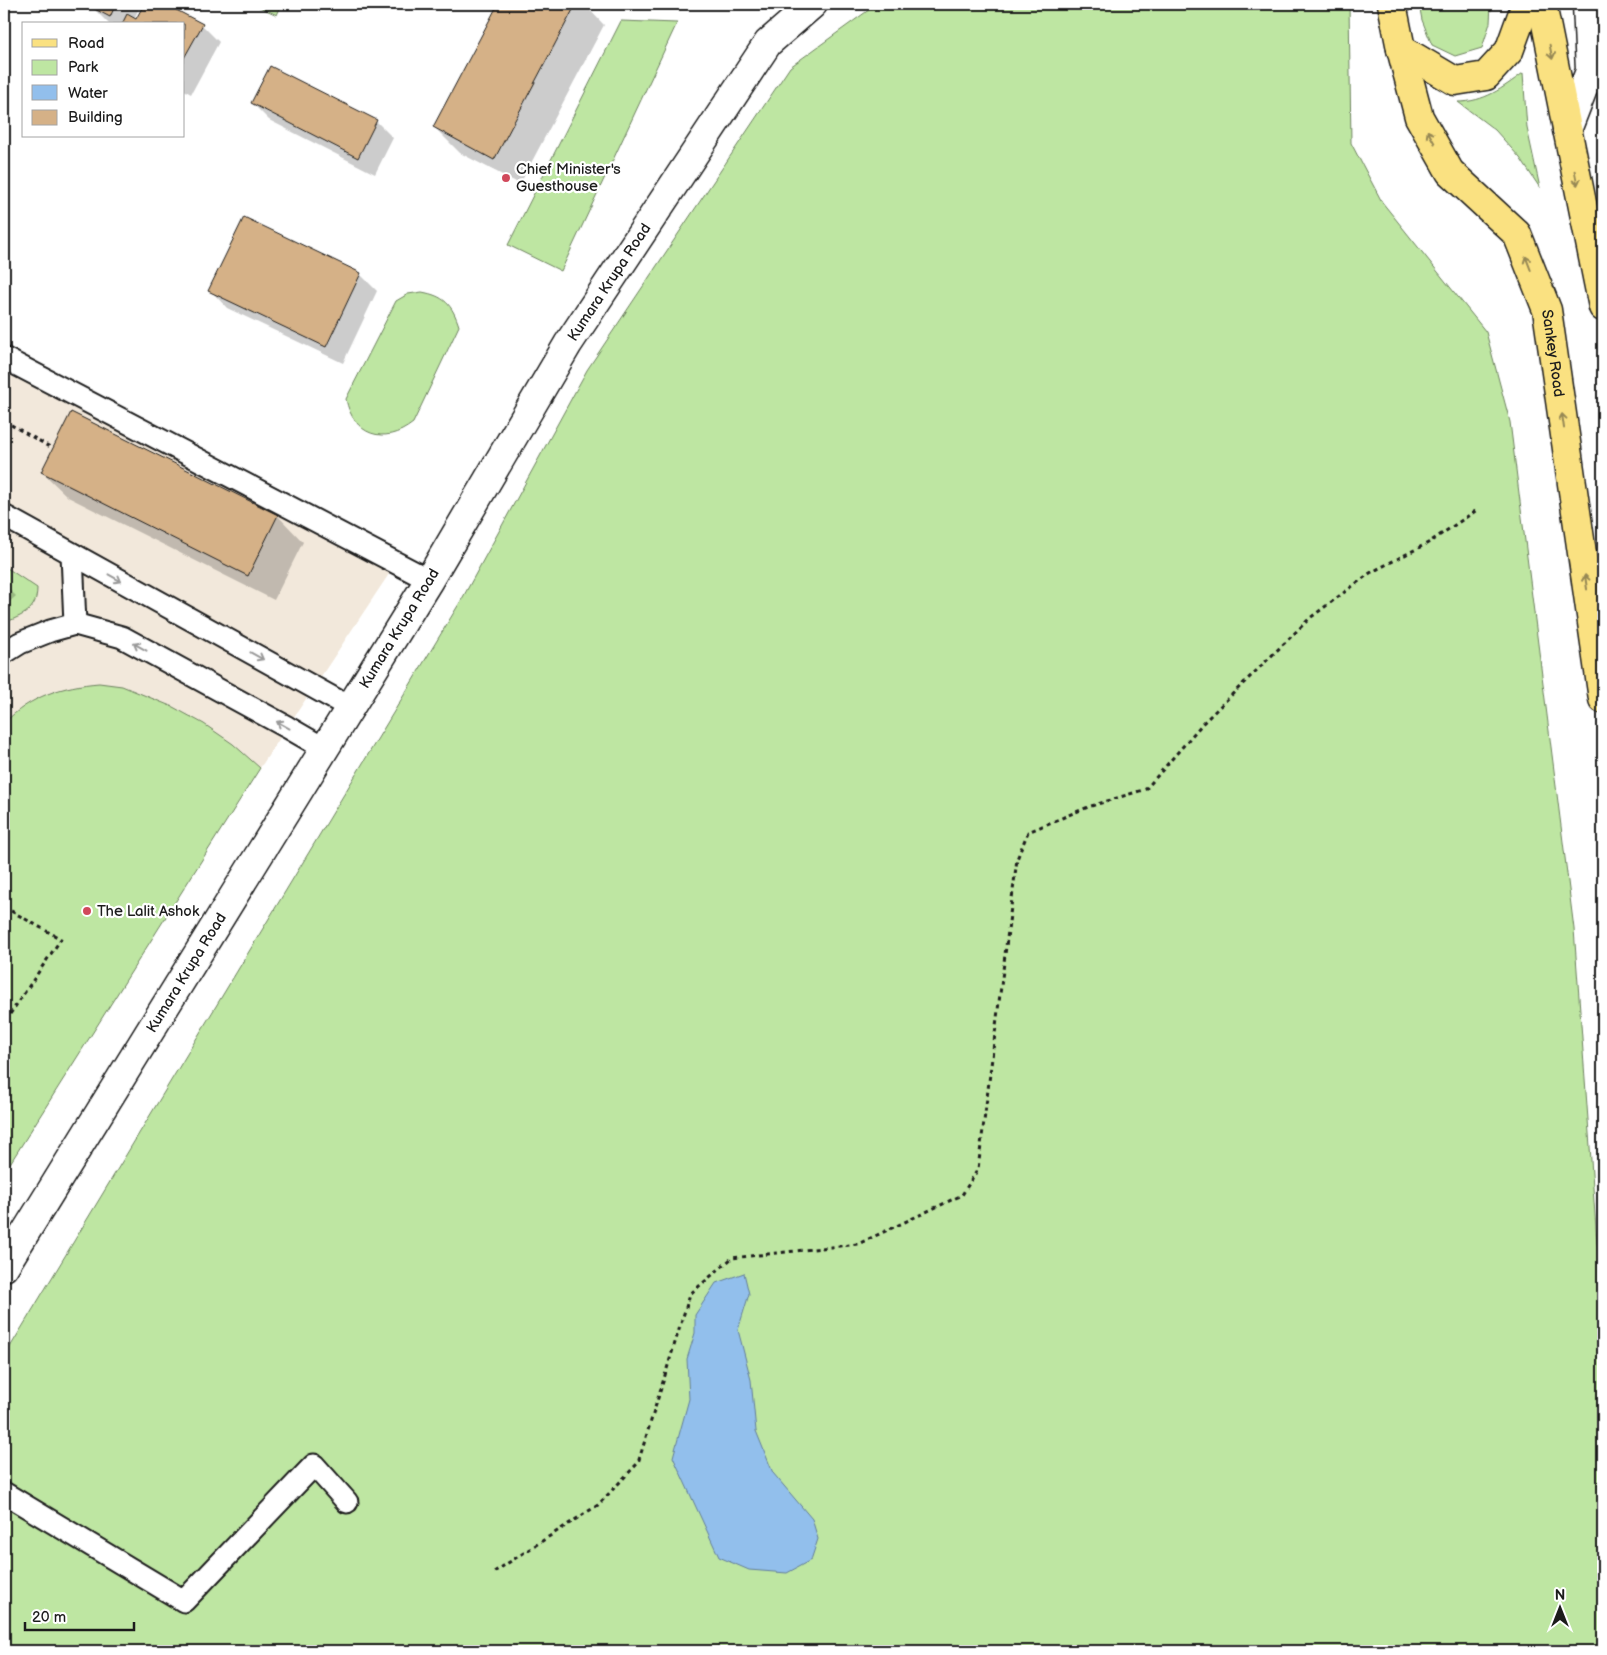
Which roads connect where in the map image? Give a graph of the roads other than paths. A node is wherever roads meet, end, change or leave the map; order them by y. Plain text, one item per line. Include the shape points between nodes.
1 (813, 4) edge
2 (1392, 4) edge
3 (1526, 4) edge
4 (1542, 4) edge
5 (1587, 4) edge
6 (1401, 49) junction
7 (1567, 130) junction
8 (1603, 307) edge
9 (4, 358) edge
10 (4, 516) edge
11 (72, 554) junction
12 (429, 580) junction
13 (75, 624) junction
14 (4, 653) edge
15 (1603, 700) edge
16 (350, 708) junction
17 (325, 749) junction
18 (4, 1268) edge
19 (4, 1493) edge
20 (347, 1502) dead end

1 - 12 street, Kumara Krupa Road via 768,44 568,344
2 - 6 main road, Sankey Road
3 - 6 main road via 1509,51 1486,76 1455,81
4 -> 7 main road
5 - 7 street via 1590,71
15 -> 6 main road, Sankey Road via 1547,310 1517,234 1450,172 1420,117
7 -> 8 main road
9 - 12 lane
10 - 11 lane
11 - 13 lane
11 -> 16 lane
12 - 16 street, Kumara Krupa Road
13 - 14 lane via 50,631
17 -> 13 lane via 122,637
16 - 17 street, Kumara Krupa Road
17 - 18 street, Kumara Krupa Road
19 - 20 lane via 184,1601 314,1465

